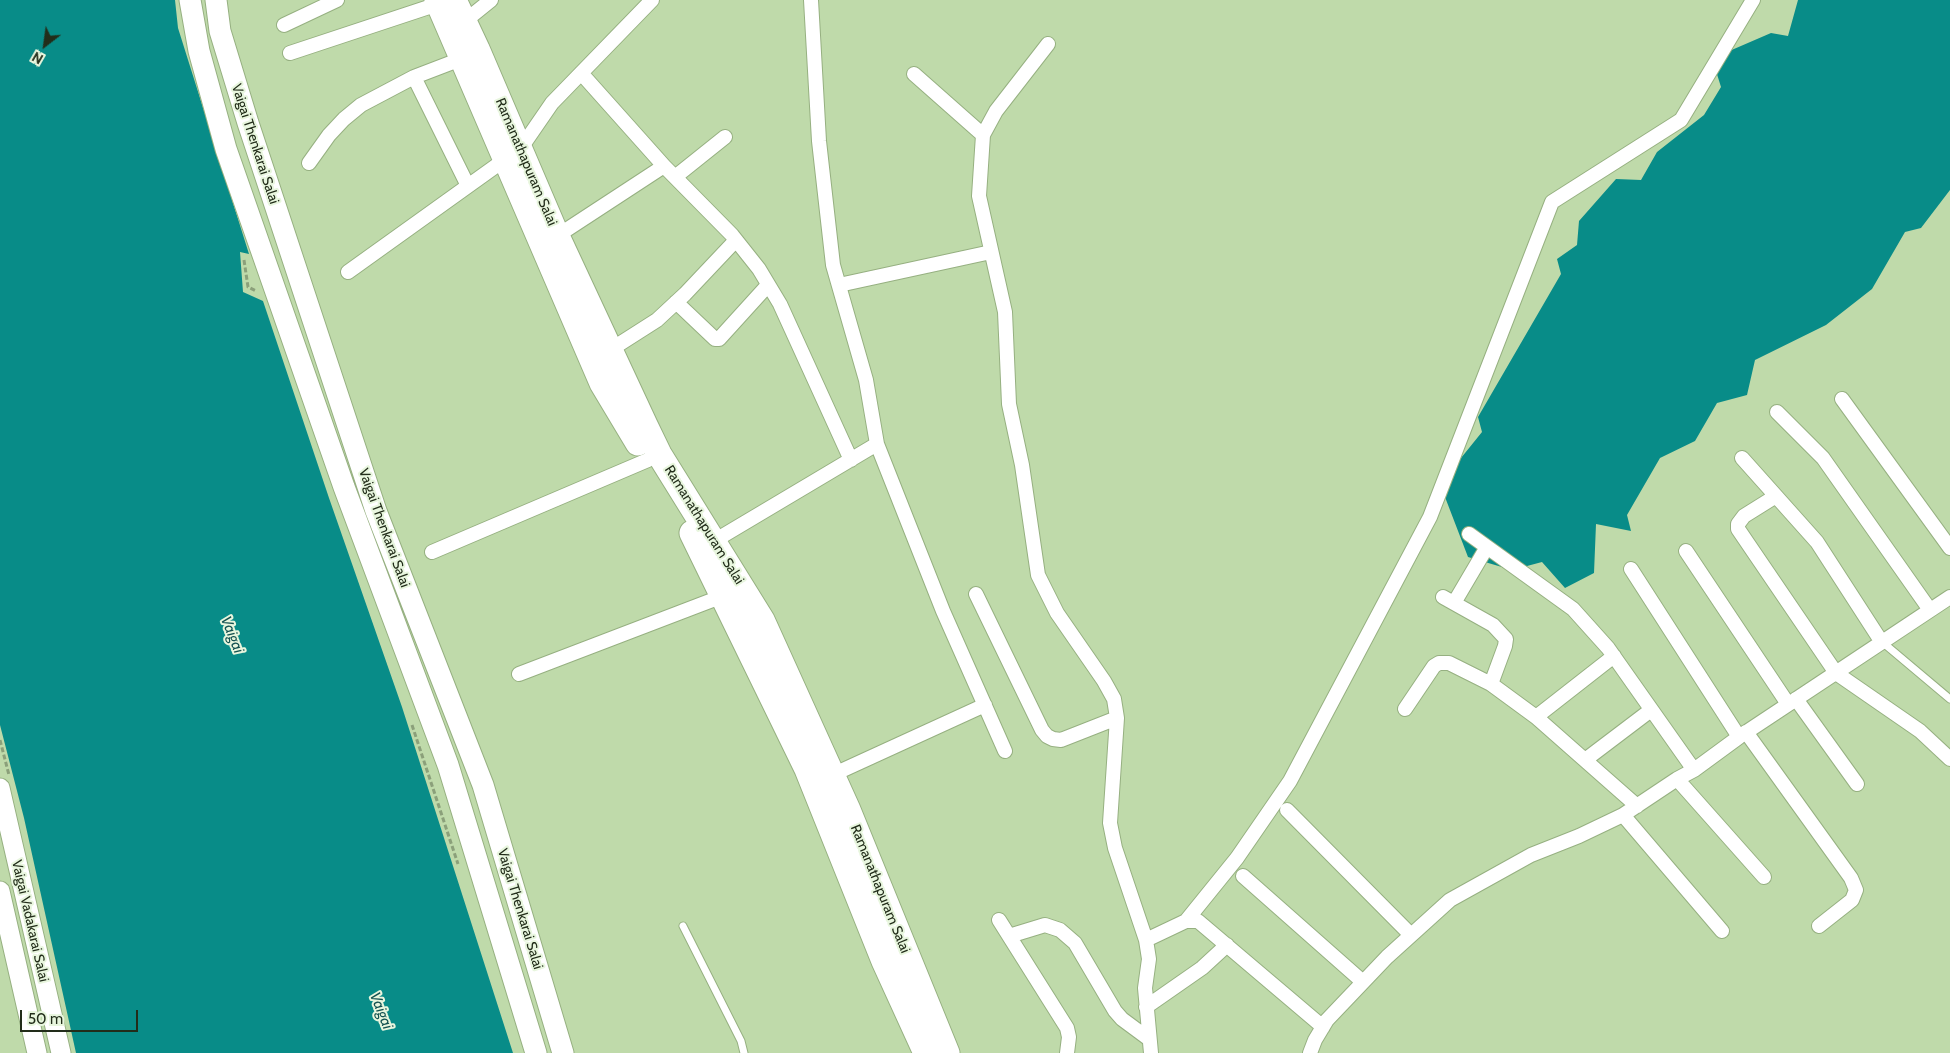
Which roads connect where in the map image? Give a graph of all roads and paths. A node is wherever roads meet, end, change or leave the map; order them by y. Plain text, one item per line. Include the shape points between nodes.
1 (190, 0) edge
2 (216, 0) edge
3 (337, 0) edge
4 (492, 0) edge
5 (652, 0) edge
6 (812, 0) edge
7 (1753, 0) edge
8 (448, 6) edge
9 (284, 25) dead end
10 (1048, 44) dead end
11 (290, 53) dead end
12 (461, 59) junction
13 (581, 74) junction
14 (914, 74) dead end
15 (414, 77) junction
16 (983, 135) junction
17 (725, 137) dead end
18 (513, 154) junction
19 (309, 163) dead end
20 (664, 166) junction
21 (675, 177) junction
22 (468, 186) junction
23 (557, 236) junction
24 (736, 240) junction
25 (991, 252) junction
26 (348, 272) dead end
27 (768, 285) junction
28 (839, 285) junction
29 (676, 302) junction
30 (610, 350) junction
31 (1842, 399) dead end
32 (1777, 412) dead end
33 (877, 444) junction
34 (1742, 458) dead end
35 (648, 460) junction
36 (851, 460) junction
37 (1776, 496) junction
38 (1469, 534) dead end
39 (714, 541) junction
40 (1487, 547) junction
41 (1950, 548) edge
42 (1686, 551) dead end
43 (432, 552) dead end
44 (1631, 569) dead end
45 (976, 594) dead end
46 (723, 596) junction
47 (1950, 597) edge
48 (1930, 610) junction
49 (1881, 642) junction
50 (1614, 656) junction
51 (1836, 673) junction
52 (519, 674) dead end
53 (1491, 684) junction
54 (1950, 698) edge
55 (1792, 701) junction
56 (985, 705) junction
57 (1406, 709) dead end
58 (1652, 710) junction
59 (1536, 717) junction
60 (1117, 718) junction
61 (1743, 735) junction
62 (1005, 750) dead end
63 (1950, 759) edge
64 (1585, 760) junction
65 (1694, 770) junction
66 (832, 775) junction
67 (1678, 779) junction
68 (1857, 784) dead end
69 (0, 788) edge
70 (1637, 806) junction
71 (1286, 810) dead end
72 (1623, 815) junction
73 (1243, 876) dead end
74 (1764, 877) dead end
75 (0, 891) edge
76 (999, 920) dead end
77 (1186, 921) junction
78 (683, 926) dead end
79 (1819, 926) dead end
80 (1722, 931) dead end
81 (1411, 935) junction
82 (1009, 936) junction
83 (1146, 940) junction
84 (1227, 945) junction
85 (1363, 982) junction
86 (1146, 1006) junction
87 (1323, 1027) junction
88 (1150, 1046) edge
89 (37, 1053) edge
90 (61, 1053) edge
91 (536, 1053) edge
92 (563, 1053) edge
93 (744, 1053) edge
94 (926, 1053) edge
95 (947, 1053) edge
96 (1067, 1053) edge
97 (1310, 1053) edge

1 - 91 main road, Vaigai Thenkarai Salai via 226,149 344,487 448,765
2 - 92 main road, Vaigai Thenkarai Salai via 220,31 251,133 376,510 483,785
3 - 9 street
4 - 8 street
5 - 13 street
6 - 28 street via 819,141 833,264
7 - 77 street via 1681,120 1552,202 1430,517 1290,780 1237,858
8 - 11 street
8 - 12 highway, Ramanathapuram Salai
8 - 18 highway, Ramanathapuram Salai
10 - 16 street via 996,111
12 - 15 street
12 - 18 highway, Ramanathapuram Salai
13 - 18 street via 552,102
13 - 20 street
14 - 16 street
15 - 19 street via 361,105 329,135
15 - 22 street
16 - 25 street via 979,196
17 - 21 street
18 - 22 street
18 - 23 highway, Ramanathapuram Salai
18 - 35 highway, Ramanathapuram Salai via 602,383
20 - 21 street
20 - 23 street
21 - 24 street
22 - 26 street
23 - 30 highway, Ramanathapuram Salai
24 - 27 street
24 - 29 street
25 - 28 street
25 - 60 street via 1005,312 1009,404 1022,465 1038,575 1057,613 1104,680 1114,699
27 - 29 street via 719,339 715,339
27 - 36 street via 780,304
28 - 33 street via 866,380
29 - 30 street via 657,320
30 - 39 highway, Ramanathapuram Salai via 660,454
31 - 41 street
32 - 48 street via 1823,458
33 - 36 street
33 - 56 street via 943,611
34 - 37 street
35 - 43 street
35 - 46 highway, Ramanathapuram Salai via 690,530
36 - 39 street
37 - 49 street via 1816,542
37 - 51 street via 1744,516 1738,529
38 - 40 street
39 - 66 highway, Ramanathapuram Salai via 762,620
40 - 50 street via 1573,610
40 - 53 street via 1448,600 1493,625 1506,638
42 - 55 street
44 - 61 street
45 - 60 street via 1047,736 1061,740
46 - 52 street
46 - 94 highway, Ramanathapuram Salai via 807,769 884,961
47 - 48 street
48 - 49 street
49 - 51 street
49 - 54 lane
50 - 58 street
50 - 59 street
51 - 55 street
51 - 63 street via 1920,731
53 - 57 street via 1449,664 1439,663
53 - 59 street
55 - 61 street
55 - 68 street
56 - 62 street
56 - 66 street
58 - 64 street
58 - 65 street
59 - 64 street
60 - 83 street via 1110,823 1115,848
61 - 65 street
61 - 79 street via 1851,878 1856,890 1852,900
64 - 70 street
65 - 67 street
66 - 95 highway, Ramanathapuram Salai
67 - 70 street
67 - 74 street
69 - 90 street, Vaigai Vadakarai Salai
70 - 72 street
71 - 81 street
72 - 80 street
72 - 81 street via 1531,855 1450,900
73 - 85 street
75 - 89 street, Vaigai Vadakarai Salai
76 - 82 street
77 - 83 street
77 - 84 street via 1198,921
78 - 93 lane
81 - 85 street
82 - 88 street via 1045,925 1060,930 1075,943 1115,1011
82 - 96 street via 1067,1028
83 - 86 street
84 - 86 street via 1202,968
84 - 87 street
85 - 87 street
86 - 88 street
87 - 97 street

